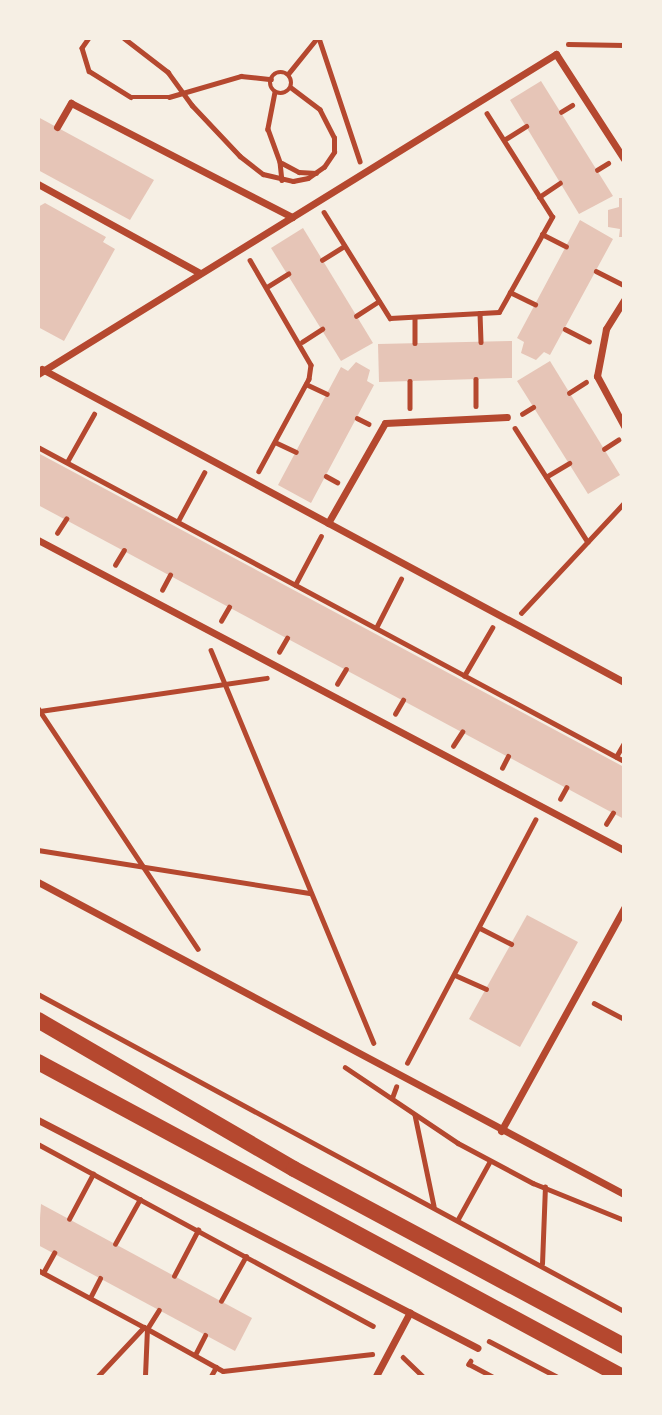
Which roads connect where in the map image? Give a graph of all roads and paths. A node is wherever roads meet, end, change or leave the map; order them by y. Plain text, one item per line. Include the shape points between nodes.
1 (89, 38) edge
2 (124, 38) edge
3 (318, 38) edge
4 (567, 44) dead end
5 (624, 45) edge
6 (288, 74) junction
7 (271, 79) junction
8 (291, 88) junction
9 (275, 92) junction
10 (479, 102) junction
11 (57, 127) dead end
12 (526, 127) dead end
13 (504, 140) junction
14 (624, 159) edge
15 (280, 162) junction
16 (317, 173) junction
17 (365, 175) junction
18 (282, 180) junction
19 (560, 183) dead end
20 (38, 184) edge
21 (539, 197) junction
22 (318, 203) junction
23 (292, 217) junction
24 (542, 234) junction
25 (344, 246) junction
26 (566, 246) dead end
27 (242, 248) junction
28 (322, 260) dead end
29 (596, 271) dead end
30 (200, 273) junction
31 (288, 274) dead end
32 (624, 285) edge
33 (267, 287) junction
34 (510, 292) junction
35 (624, 300) edge
36 (379, 301) junction
37 (535, 304) dead end
38 (480, 313) junction
39 (356, 316) dead end
40 (415, 317) junction
41 (322, 329) dead end
42 (565, 329) dead end
43 (302, 342) junction
44 (481, 342) dead end
45 (415, 343) dead end
46 (600, 348) junction
47 (40, 370) edge
48 (476, 379) dead end
49 (410, 381) dead end
50 (306, 384) junction
51 (327, 394) dead end
52 (101, 402) junction
53 (507, 416) joint
54 (476, 418) junction
55 (411, 422) junction
56 (624, 426) edge
57 (624, 436) edge
58 (275, 442) junction
59 (38, 447) edge
60 (604, 449) dead end
61 (296, 452) dead end
62 (211, 460) junction
63 (67, 462) junction
64 (569, 463) dead end
65 (546, 477) junction
66 (252, 484) junction
67 (624, 503) edge
68 (178, 521) junction
69 (328, 523) junction
70 (38, 540) edge
71 (588, 542) junction
72 (407, 566) junction
73 (295, 584) junction
74 (498, 617) junction
75 (511, 623) junction
76 (202, 626) junction
77 (376, 628) junction
78 (292, 674) junction
79 (464, 676) junction
80 (624, 682) edge
81 (226, 684) junction
82 (39, 710) edge
83 (624, 743) edge
84 (616, 757) junction
85 (624, 761) edge
86 (542, 807) junction
87 (38, 850) edge
88 (624, 850) edge
89 (144, 865) junction
90 (38, 882) edge
91 (312, 893) junction
92 (624, 908) edge
93 (480, 928) junction
94 (511, 944) dead end
95 (455, 975) junction
96 (216, 976) junction
97 (486, 989) dead end
98 (38, 994) edge
99 (594, 1003) dead end
100 (624, 1019) edge
101 (38, 1020) edge
102 (38, 1062) edge
103 (383, 1066) junction
104 (345, 1067) dead end
105 (401, 1075) junction
106 (375, 1086) junction
107 (392, 1098) junction
108 (415, 1114) junction
109 (38, 1120) edge
110 (501, 1130) junction
111 (38, 1144) edge
112 (490, 1161) junction
113 (93, 1174) junction
114 (545, 1187) junction
115 (624, 1194) edge
116 (140, 1199) junction
117 (435, 1206) junction
118 (69, 1219) dead end
119 (458, 1219) junction
120 (624, 1220) edge
121 (198, 1230) junction
122 (115, 1244) dead end
123 (54, 1253) dead end
124 (246, 1256) junction
125 (542, 1265) junction
126 (41, 1272) edge
127 (174, 1276) dead end
128 (100, 1278) dead end
129 (90, 1298) junction
130 (221, 1301) dead end
131 (159, 1310) dead end
132 (624, 1311) edge
133 (410, 1312) junction
134 (373, 1326) dead end
135 (146, 1328) junction
136 (205, 1335) dead end
137 (624, 1346) edge
138 (477, 1348) dead end
139 (391, 1349) junction
140 (508, 1350) dead end
141 (195, 1355) junction
142 (216, 1367) junction
143 (556, 1376) edge
144 (98, 1377) edge
145 (145, 1377) edge
146 (211, 1377) edge
147 (376, 1377) edge
148 (424, 1377) edge
149 (621, 1377) edge

1 - 7 path via 82,48 89,72 131,97 169,97 240,76
2 - 18 path via 153,57 240,156 263,174
3 - 6 path
3 - 17 path
4 - 5 path
6 - 7 path via 278,73
6 - 8 path
7 - 9 path
8 - 9 path via 284,94
8 - 16 path via 320,110 334,138 334,152
9 - 15 path via 268,129
10 - 13 path
10 - 14 street via 556,54
10 - 17 street
11 - 23 street via 71,103
12 - 13 path
13 - 21 path
15 - 16 path via 293,171
15 - 18 path
16 - 18 path
17 - 22 street
19 - 21 path
20 - 30 street
21 - 24 path via 552,217
22 - 23 street
22 - 25 path
23 - 27 street
24 - 26 path
24 - 34 path
25 - 28 path
25 - 36 path
27 - 30 street
27 - 33 path
29 - 32 path
30 - 47 street
31 - 33 path
33 - 43 path
34 - 37 path
34 - 38 path via 499,312
35 - 46 street
36 - 39 path
36 - 40 path via 390,318
38 - 40 path
38 - 44 path
40 - 45 path
41 - 43 path
42 - 46 path
43 - 50 path via 311,365
46 - 56 street via 597,376
47 - 52 street
48 - 54 path
49 - 55 path
50 - 51 path
50 - 58 path
52 - 62 street
52 - 63 path
53 - 54 street
53 - 65 path
54 - 55 street
55 - 69 street via 385,423
57 - 60 path
58 - 61 path
58 - 66 path
59 - 63 path
62 - 66 street
62 - 68 path
63 - 68 path
64 - 65 path
65 - 71 path
66 - 69 street
67 - 71 path
68 - 73 path
69 - 72 street
69 - 73 path
70 - 76 street
71 - 75 path
72 - 74 street
72 - 77 path
73 - 77 path
74 - 75 street
74 - 79 path
75 - 80 street
76 - 78 street
76 - 81 path
77 - 79 path
78 - 81 path
78 - 86 street
79 - 84 path
81 - 82 path
81 - 91 path
82 - 89 path
83 - 84 path
84 - 85 path
86 - 88 street
86 - 93 path
87 - 89 path
89 - 91 path
89 - 96 path
90 - 96 street
91 - 103 path
92 - 110 street
93 - 94 path
93 - 95 path
95 - 97 path
95 - 105 path
96 - 103 street
98 - 117 path
99 - 100 path
101 - 137 main road via 294,1169
102 - 149 main road
103 - 105 street
103 - 106 path
104 - 106 path
105 - 107 path
105 - 110 street
106 - 107 path
107 - 108 path
108 - 112 path
108 - 117 path
109 - 133 street
110 - 115 street
111 - 113 path
112 - 114 path
112 - 119 path
113 - 116 path
113 - 118 path
114 - 120 path
114 - 125 path
116 - 121 path
116 - 122 path
117 - 119 path
119 - 125 path
121 - 124 path
121 - 127 path
123 - 126 path
124 - 130 path
124 - 134 path
125 - 132 path
126 - 129 path
128 - 129 path
129 - 135 path
131 - 135 path
133 - 138 street
133 - 139 street
135 - 141 path
135 - 144 path
135 - 145 path
136 - 141 path
139 - 142 path via 223,1371
139 - 147 street
139 - 148 path
140 - 143 path
141 - 142 path
142 - 146 path

